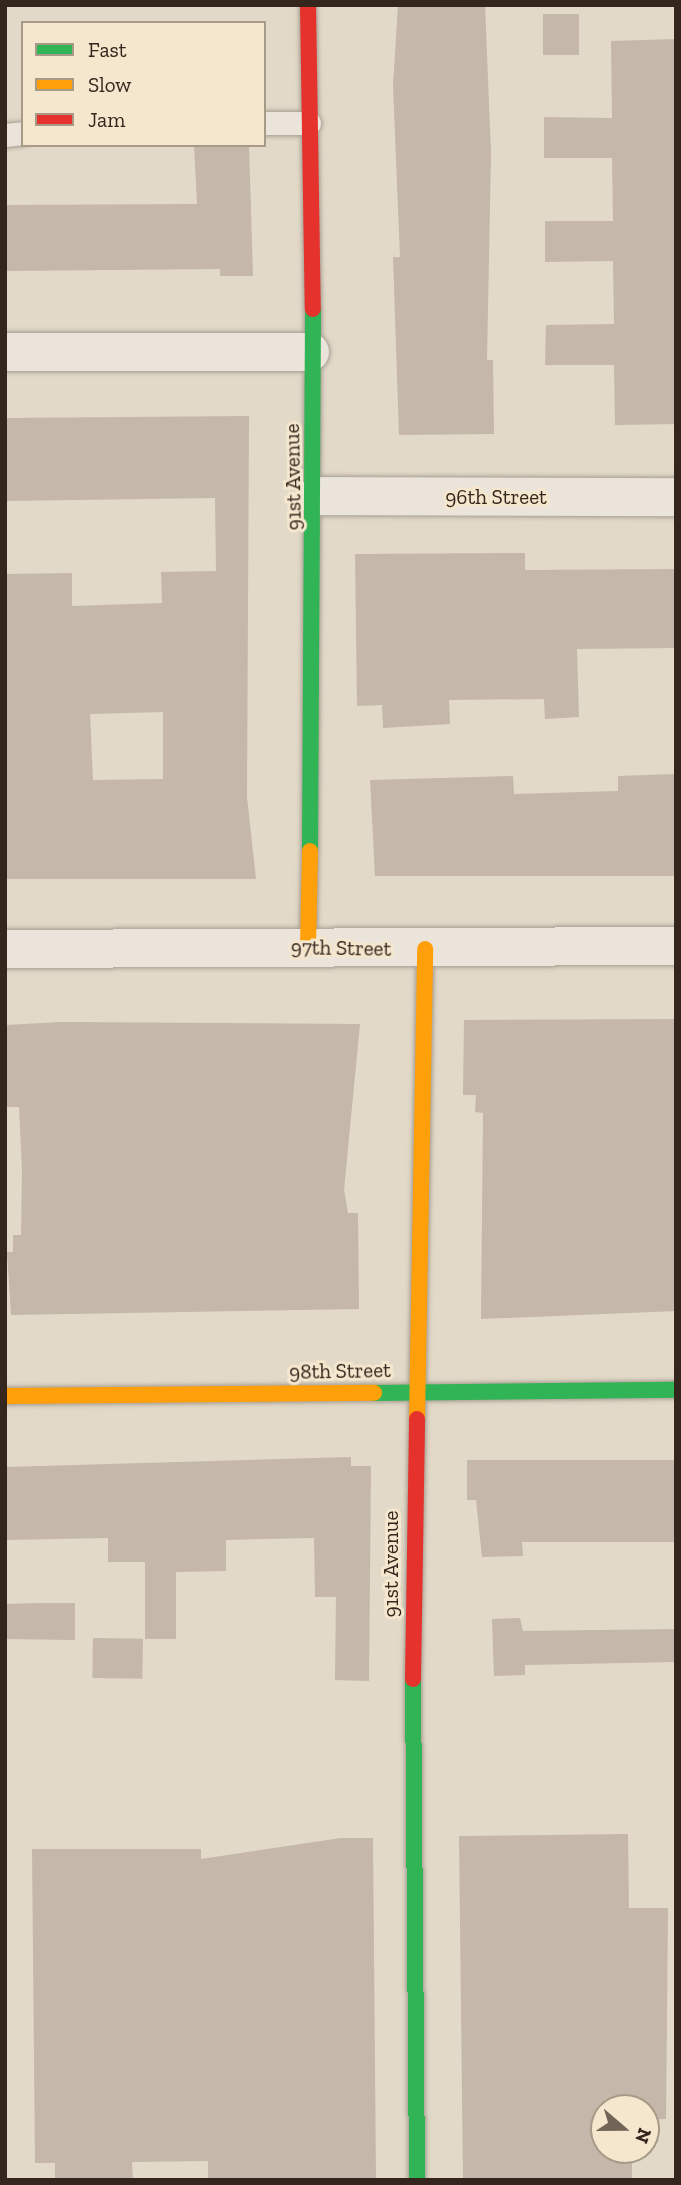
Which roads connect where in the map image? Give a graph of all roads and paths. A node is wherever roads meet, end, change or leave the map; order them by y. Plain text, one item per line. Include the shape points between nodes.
1 (308, 5) edge
2 (266, 123) edge
3 (309, 123) junction
4 (5, 352) edge
5 (310, 352) junction
6 (316, 496) junction
7 (676, 497) edge
8 (676, 946) edge
9 (308, 947) junction
10 (5, 949) edge
11 (425, 949) junction
12 (676, 1390) edge
13 (414, 1392) junction
14 (5, 1396) edge
15 (417, 2180) edge

1 - 3 street, 91st Avenue
2 - 3 lane
3 - 5 street, 91st Avenue
4 - 5 street
5 - 6 street, 91st Avenue
6 - 7 street, 96th Street
6 - 9 street, 91st Avenue
8 - 11 street, 97th Street
9 - 10 street, 97th Street
9 - 11 street, 97th Street
11 - 13 street, 91st Avenue
12 - 13 street, 98th Street
13 - 14 street, 98th Street
13 - 15 street, 91st Avenue

